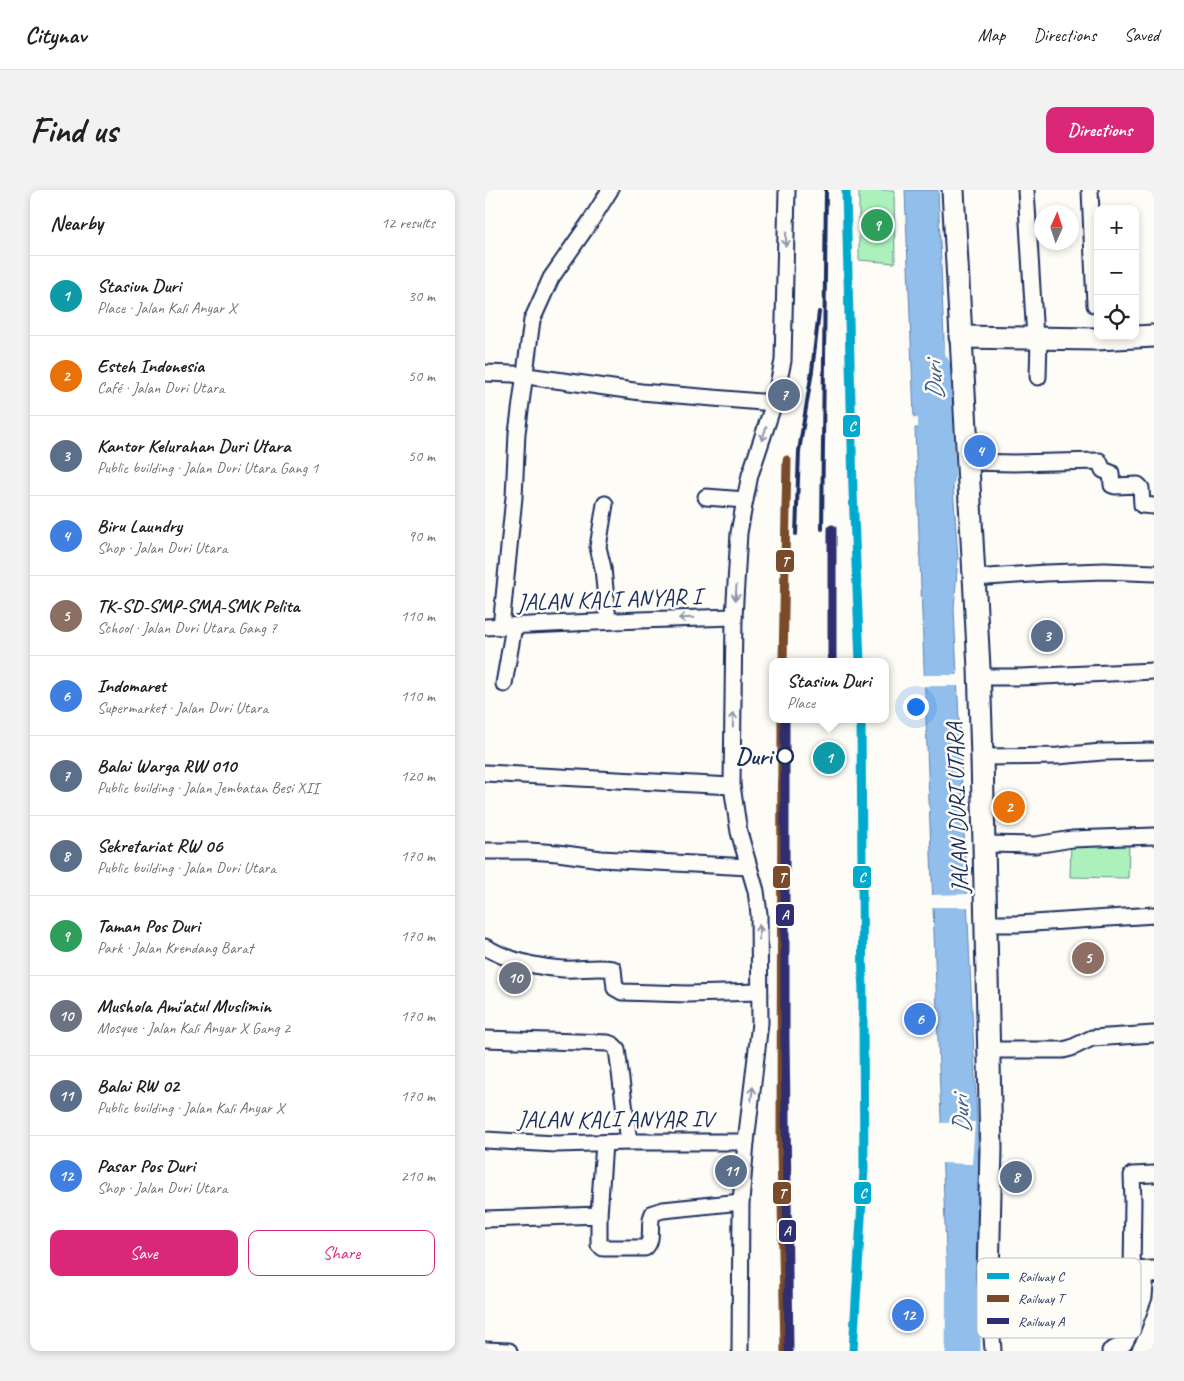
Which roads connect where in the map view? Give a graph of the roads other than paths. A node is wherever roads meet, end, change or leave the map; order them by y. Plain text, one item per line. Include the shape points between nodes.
1 (610, 190) edge
2 (787, 190) edge
3 (953, 190) edge
4 (1026, 190) edge
5 (1090, 190) edge
6 (1095, 295) edge
7 (1154, 336) edge
8 (960, 337) junction
9 (1037, 338) junction
10 (485, 373) edge
11 (525, 376) junction
12 (1037, 377) dead end
13 (774, 403) junction
14 (967, 462) junction
15 (706, 497) dead end
16 (745, 500) junction
17 (605, 504) dead end
18 (1154, 506) edge
19 (1154, 573) edge
20 (974, 578) junction
21 (734, 617) junction
22 (608, 621) junction
23 (507, 626) junction
24 (485, 627) edge
25 (1154, 671) edge
26 (979, 677) junction
27 (504, 684) dead end
28 (1154, 751) edge
29 (982, 757) junction
30 (485, 773) edge
31 (732, 786) junction
32 (1154, 836) edge
33 (984, 844) junction
34 (485, 851) edge
35 (749, 867) junction
36 (1154, 915) edge
37 (986, 924) junction
38 (485, 947) edge
39 (759, 992) junction
40 (1154, 1034) edge
41 (485, 1039) edge
42 (989, 1050) junction
43 (485, 1140) edge
44 (629, 1142) junction
45 (746, 1142) junction
46 (604, 1143) junction
47 (1154, 1174) edge
48 (741, 1202) junction
49 (599, 1215) junction
50 (485, 1219) edge
51 (988, 1258) edge
52 (1144, 1273) edge
53 (1141, 1305) edge
54 (992, 1338) edge
55 (1127, 1338) edge
56 (485, 1350) edge
57 (507, 1351) edge
58 (740, 1351) edge
59 (993, 1351) edge
60 (1110, 1351) edge

1 - 11 street via 551,278 533,320
2 -> 13 street via 783,361
3 - 8 street, JALAN DURI UTARA
4 - 9 street
5 - 6 street
7 - 9 street
8 - 9 street
8 - 14 street, JALAN DURI UTARA
9 - 12 street
10 - 11 street
11 - 13 street via 641,392
11 - 23 street via 517,433
13 -> 16 street
14 - 18 street via 1099,461 1103,470 1111,472 1112,485 1138,486 1141,488 1142,505
14 - 20 street, JALAN DURI UTARA
15 - 16 street
16 -> 21 street via 739,533
17 - 22 street via 598,547
19 - 20 street via 1105,571
20 - 26 street, JALAN DURI UTARA
21 -> 22 street, JALAN KALI ANYAR I
31 -> 21 street
22 - 23 street, JALAN KALI ANYAR I
23 - 24 street, JALAN KALI ANYAR I
23 - 27 street
25 - 26 street
26 - 29 street, JALAN DURI UTARA
28 - 29 street
29 - 33 street, JALAN DURI UTARA
30 - 31 street
31 - 35 street via 739,832
32 - 33 street via 1072,838 1036,845
33 - 37 street, JALAN DURI UTARA
34 - 35 street via 529,851 601,859
39 -> 35 street via 759,914
36 - 37 street
37 - 42 street, JALAN DURI UTARA
38 - 39 street via 519,963 563,969 611,968 615,988 622,992
45 -> 39 street via 760,1023
40 - 42 street via 1092,1038 1063,1050
41 - 44 street via 613,1045 617,1049
42 - 51 street, JALAN DURI UTARA
43 - 46 street, JALAN KALI ANYAR IV
44 - 45 street, JALAN KALI ANYAR IV
44 - 46 street, JALAN KALI ANYAR IV
45 - 48 street
46 - 49 street
47 - 52 street via 1132,1175
48 - 49 street via 653,1213 650,1218 651,1239 645,1248 599,1246
48 - 58 street
49 - 50 street
52 - 53 street
54 - 59 street
55 - 60 street via 1124,1344
56 - 57 street

